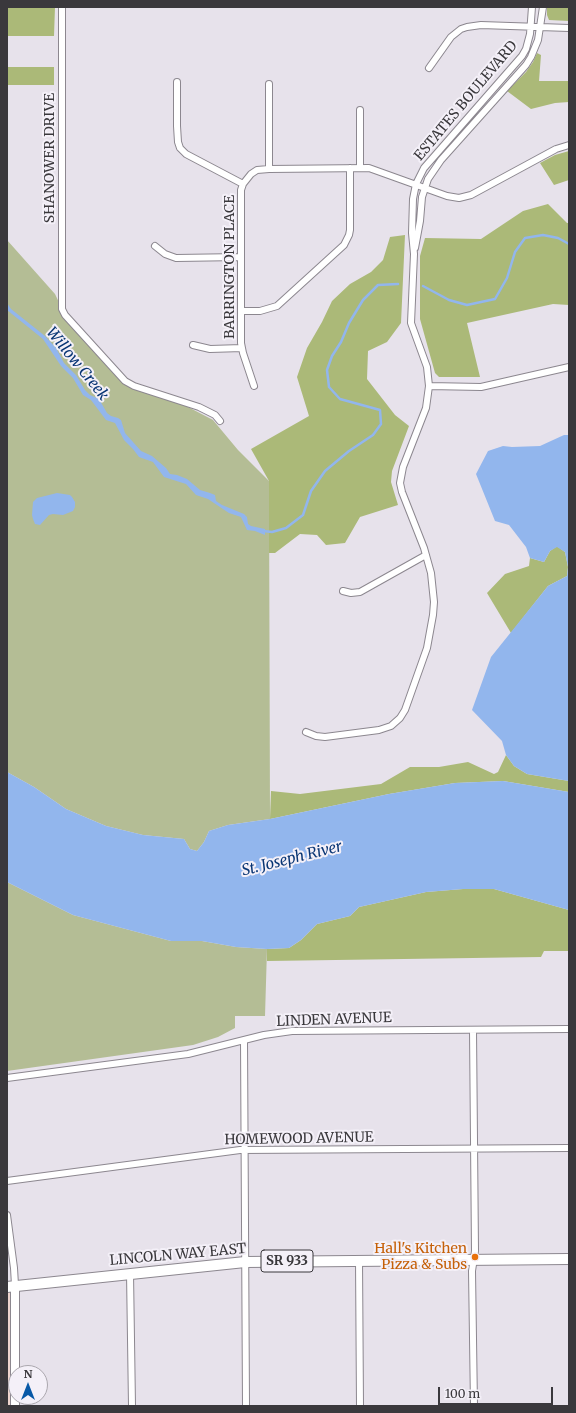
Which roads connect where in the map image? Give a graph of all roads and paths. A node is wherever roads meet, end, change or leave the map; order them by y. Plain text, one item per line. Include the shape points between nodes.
1 (62, 7) edge
2 (532, 7) edge
3 (543, 7) edge
4 (531, 27) junction
5 (541, 27) junction
6 (569, 28) edge
7 (429, 68) dead end
8 (177, 82) dead end
9 (268, 84) dead end
10 (360, 110) dead end
11 (569, 145) edge
12 (350, 168) junction
13 (360, 168) junction
14 (269, 169) junction
15 (243, 184) junction
16 (416, 184) junction
17 (424, 188) junction
18 (155, 246) dead end
19 (414, 254) junction
20 (241, 257) junction
21 (241, 311) junction
22 (193, 345) dead end
23 (242, 348) junction
24 (569, 367) edge
25 (254, 386) dead end
26 (429, 386) junction
27 (220, 421) dead end
28 (426, 555) junction
29 (343, 591) dead end
30 (306, 732) dead end
31 (569, 1029) edge
32 (473, 1030) junction
33 (244, 1040) junction
34 (7, 1078) edge
35 (474, 1148) junction
36 (569, 1148) edge
37 (244, 1150) junction
38 (7, 1181) edge
39 (7, 1215) edge
40 (569, 1259) edge
41 (358, 1260) junction
42 (474, 1260) junction
43 (245, 1262) junction
44 (130, 1273) junction
45 (11, 1286) edge
46 (15, 1406) edge
47 (132, 1406) edge
48 (246, 1406) edge
49 (360, 1406) edge
50 (474, 1406) edge

1 - 27 street, SHANOWER DRIVE via 62,309 125,381 199,407
2 - 4 street, ESTATES BOULEVARD
3 - 5 street, ESTATES BOULEVARD
4 - 5 street
4 - 7 street via 481,25 461,29 451,37
4 - 16 street, ESTATES BOULEVARD via 529,42 522,56 430,161
5 - 6 street
5 - 17 street, ESTATES BOULEVARD via 535,49 526,65 431,173
8 - 15 street via 180,148 186,154
9 - 14 street
10 - 13 street
11 - 17 street, BARRINGTON PLACE via 556,149 468,197 453,198
12 - 13 street, BARRINGTON PLACE
12 - 14 street, BARRINGTON PLACE
12 - 21 street via 350,230 344,245 277,306 260,311
13 - 16 street, BARRINGTON PLACE
14 - 15 street, BARRINGTON PLACE via 257,170 250,174
15 - 20 street, BARRINGTON PLACE
16 - 17 street, BARRINGTON PLACE
16 - 19 street via 412,233
17 - 19 street, ESTATES BOULEVARD
18 - 20 street via 176,258
19 - 26 street via 411,323 426,367
20 - 21 street, BARRINGTON PLACE
21 - 23 street, BARRINGTON PLACE
22 - 23 street via 210,349
23 - 25 street, BARRINGTON PLACE
24 - 26 street via 481,387
26 - 28 street via 426,408 403,467 400,483
28 - 29 street via 360,592
28 - 30 street via 434,602 430,635 400,718 391,726 379,730 325,737
31 - 32 street, LINDEN AVENUE
32 - 33 street, LINDEN AVENUE via 292,1031
32 - 35 street
33 - 34 street, LINDEN AVENUE via 188,1054
33 - 37 street
35 - 36 street, HOMEWOOD AVENUE
35 - 37 street, HOMEWOOD AVENUE
35 - 42 street
37 - 38 street, HOMEWOOD AVENUE
37 - 43 street
39 - 45 street via 14,1268
40 - 42 main road, LINCOLN WAY EAST / SR 933
41 - 42 main road, LINCOLN WAY EAST / SR 933
41 - 43 main road, LINCOLN WAY EAST / SR 933
41 - 49 street
42 - 50 street
43 - 44 main road, LINCOLN WAY EAST / SR 933
43 - 48 street
44 - 45 main road, LINCOLN WAY EAST / SR 933
44 - 47 street
45 - 46 street

